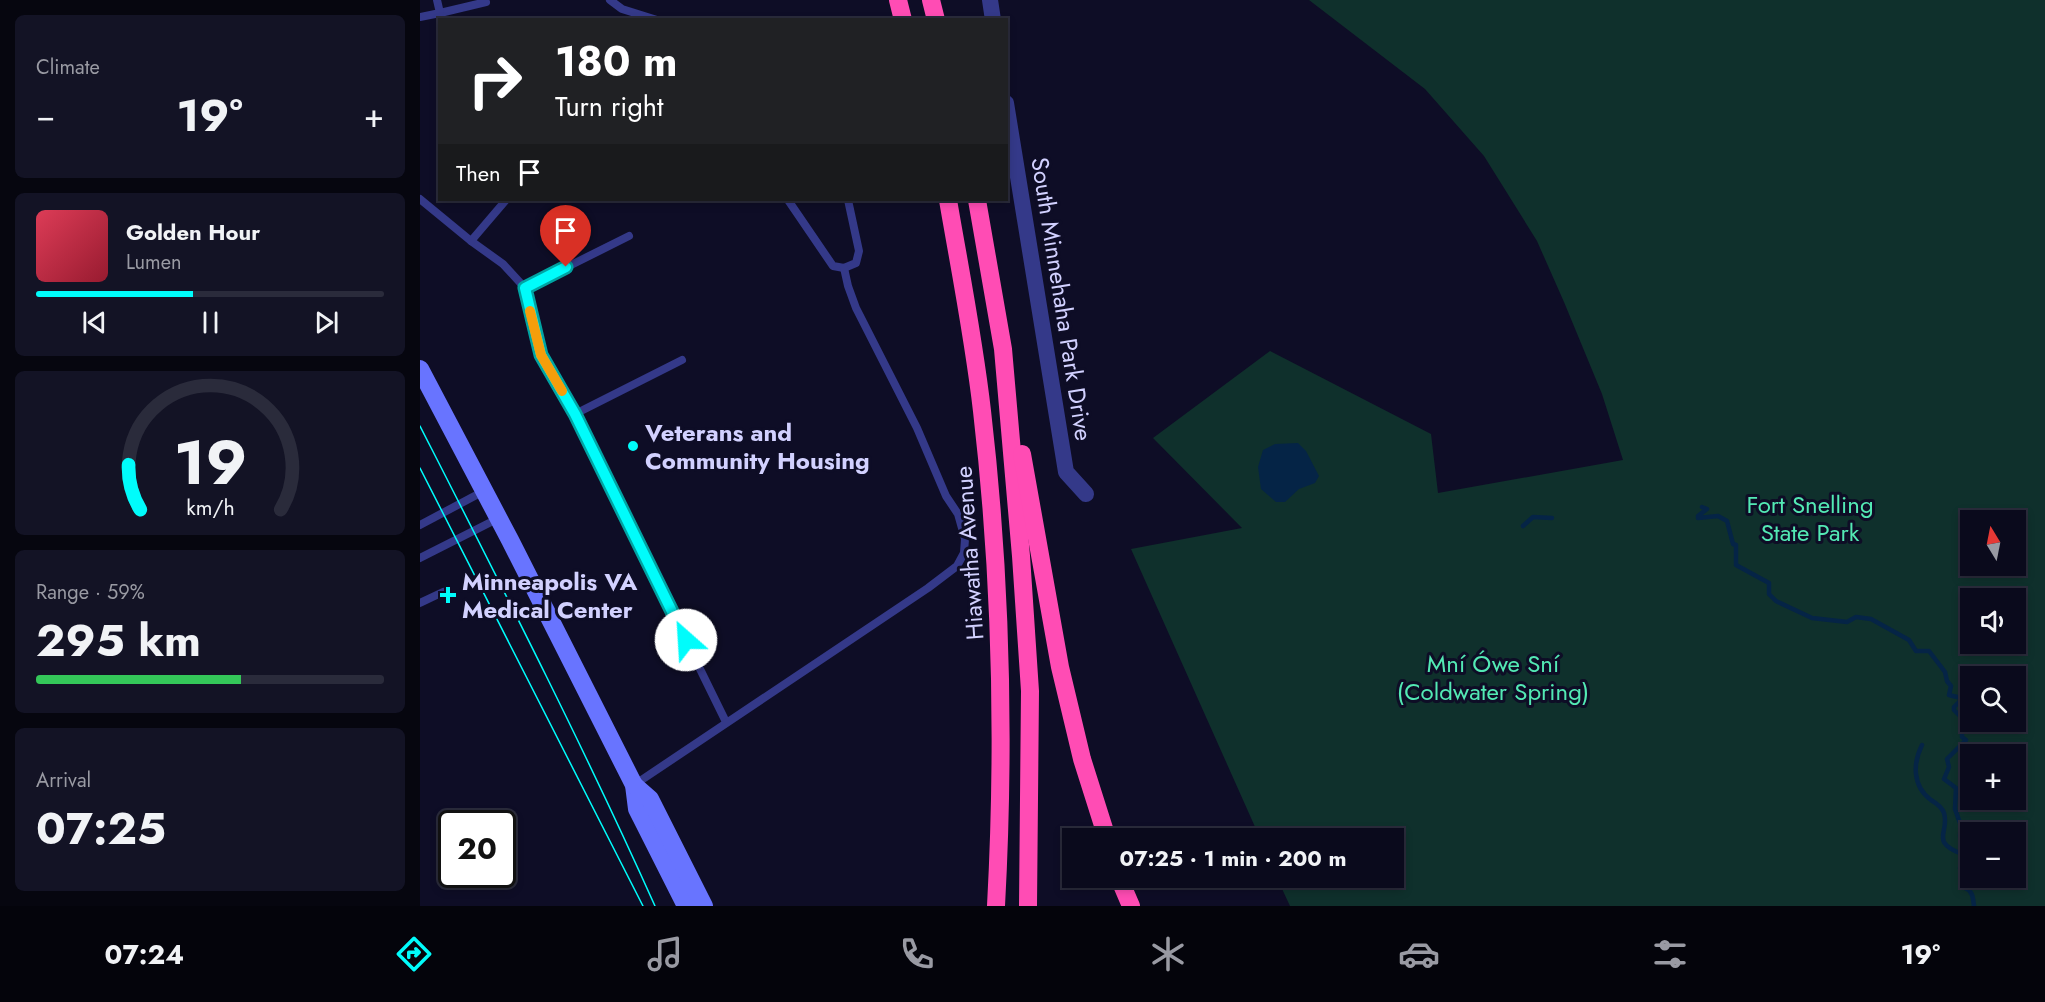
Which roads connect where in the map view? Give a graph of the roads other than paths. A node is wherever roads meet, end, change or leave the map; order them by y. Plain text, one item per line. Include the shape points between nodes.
1 (437, 0) edge
2 (486, 0) edge
3 (610, 0) edge
4 (898, 0) edge
5 (931, 0) edge
6 (990, 0) edge
7 (440, 13) junction
8 (420, 17) edge
9 (651, 18) edge
10 (902, 18) edge
11 (936, 18) edge
12 (993, 18) edge
13 (1008, 115) edge
14 (420, 199) edge
15 (505, 201) edge
16 (789, 201) edge
17 (848, 201) edge
18 (948, 201) edge
19 (977, 201) edge
20 (629, 236) dead end
21 (471, 242) junction
22 (844, 268) junction
23 (525, 288) junction
24 (1003, 349) junction
25 (682, 360) dead end
26 (420, 369) edge
27 (575, 414) junction
28 (485, 491) junction
29 (1086, 494) dead end
30 (499, 518) junction
31 (420, 525) edge
32 (420, 558) edge
33 (443, 592) dead end
34 (420, 603) edge
35 (726, 722) junction
36 (634, 785) junction
37 (1104, 828) edge
38 (1123, 888) edge
39 (686, 906) edge
40 (704, 906) edge
41 (996, 906) edge
42 (1028, 906) edge
43 (1131, 906) edge

1 - 7 lane
2 - 7 lane
3 - 9 lane via 622,9
4 - 10 highway
5 - 11 highway
6 - 12 street
7 - 8 lane
13 - 29 street, South Minnehaha Park Drive via 1066,472
14 - 21 lane
15 - 21 lane
16 - 22 lane via 833,266
17 - 22 lane via 859,251 856,263
18 - 41 highway, Hiawatha Avenue via 982,411 999,615 1000,820
19 - 24 highway, Hiawatha Avenue
20 - 23 lane
21 - 23 lane via 503,264
22 - 35 lane via 856,308 958,514 965,539 964,553 957,566 928,588
23 - 27 lane via 541,355
24 - 37 highway via 1060,667
24 - 42 highway, Hiawatha Avenue via 1030,691
25 - 27 lane
26 - 28 street
27 - 35 lane
28 - 30 street
28 - 31 lane
30 - 32 lane
30 - 36 street
33 - 34 lane
35 - 36 lane
36 - 39 street via 637,809
36 - 40 street via 650,799
38 - 43 highway

